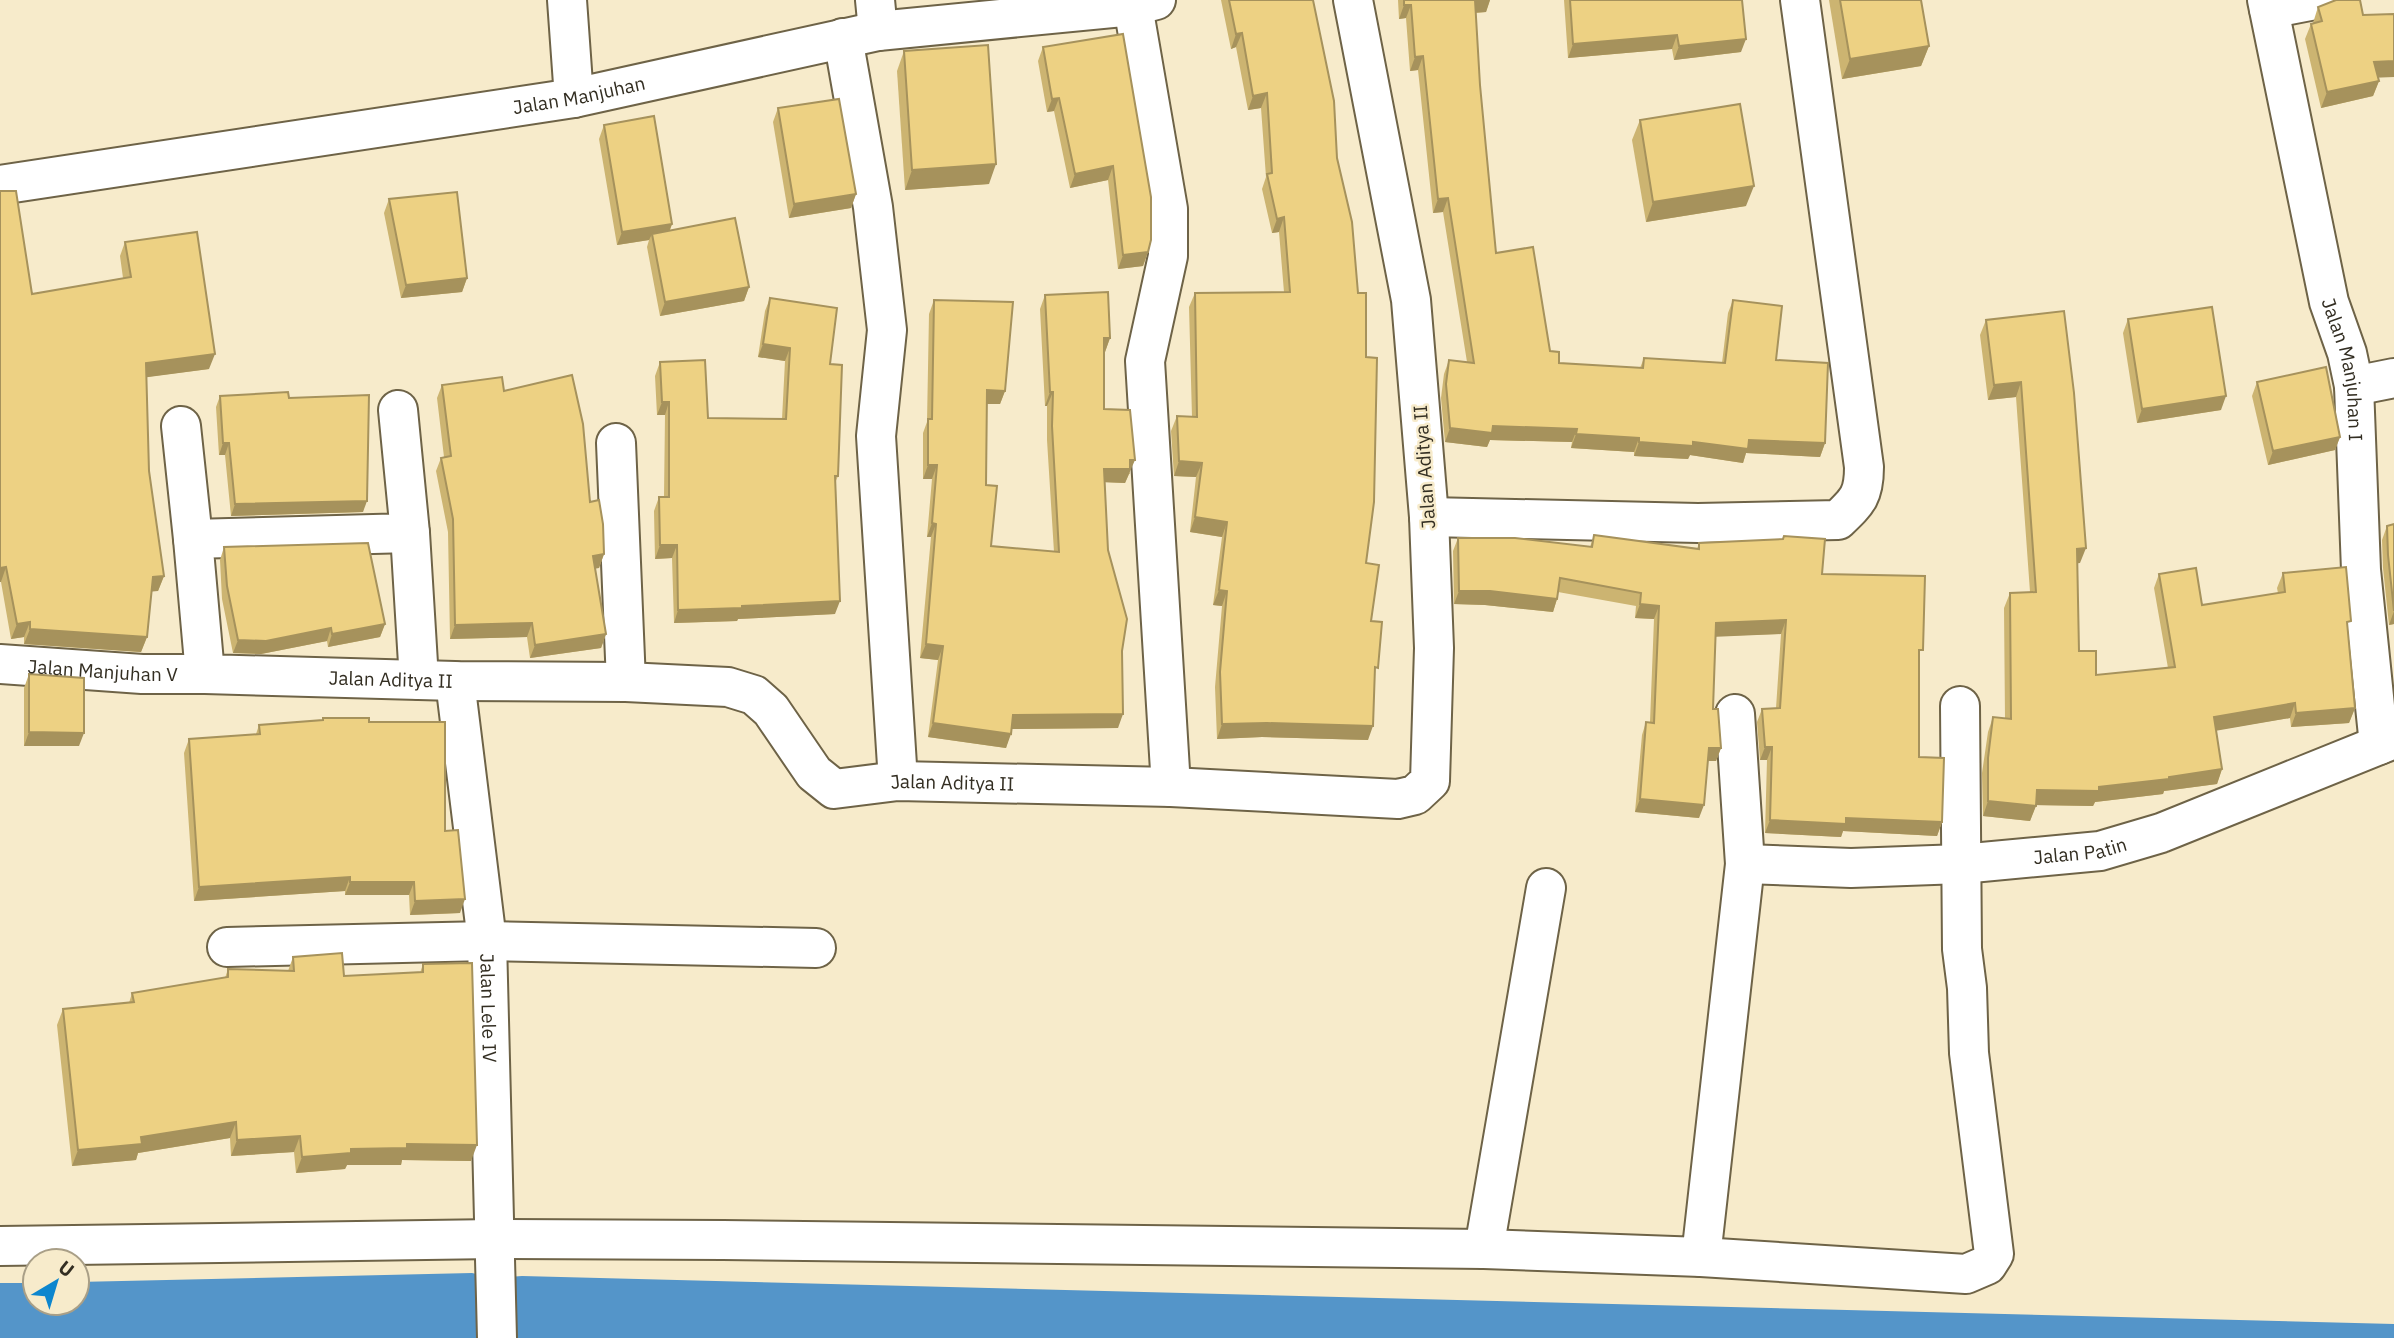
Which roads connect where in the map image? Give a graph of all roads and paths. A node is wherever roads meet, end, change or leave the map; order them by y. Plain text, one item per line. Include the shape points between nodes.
1 (567, 0) edge
2 (1353, 0) edge
3 (1800, 0) edge
4 (2315, 0) edge
5 (1145, 3) edge
6 (2268, 4) edge
7 (865, 23) edge
8 (573, 98) junction
9 (0, 185) edge
10 (2394, 378) edge
11 (2354, 386) junction
12 (398, 410) dead end
13 (181, 426) dead end
14 (616, 443) dead end
15 (1429, 517) junction
16 (410, 533) junction
17 (192, 538) junction
18 (0, 664) edge
19 (205, 674) junction
20 (437, 680) junction
21 (626, 682) junction
22 (1960, 706) dead end
23 (1735, 714) dead end
24 (2387, 742) edge
25 (898, 781) junction
26 (1171, 788) junction
27 (1745, 864) junction
28 (1961, 864) junction
29 (1546, 888) dead end
30 (487, 941) junction
31 (228, 947) dead end
32 (816, 948) dead end
33 (495, 1239) junction
34 (0, 1246) edge
35 (1484, 1249) junction
36 (1701, 1256) junction
37 (497, 1338) edge

1 - 8 street
2 - 15 street, Jalan Aditya II via 1411,300
3 - 15 street via 1864,467 1864,488 1855,504 1838,520 1698,523
4 - 6 street
5 - 7 street, Jalan Manjuhan
5 - 26 street via 1168,209 1168,256 1145,362
6 - 11 street, Jalan Manjuhan I via 2329,302
7 - 8 street, Jalan Manjuhan
7 - 25 street via 873,207 887,330 876,436
8 - 9 street, Jalan Manjuhan
10 - 11 street
11 - 24 street, Jalan Manjuhan I via 2361,570
12 - 16 street
13 - 17 street
14 - 21 street
15 - 26 street, Jalan Aditya II via 1434,648 1430,781 1415,795 1398,799
16 - 17 street
16 - 20 street, Jalan Lele IV
17 - 19 street
18 - 19 street, Jalan Manjuhan V
19 - 20 street, Jalan Aditya II
20 - 21 street, Jalan Aditya II
20 - 30 street, Jalan Lele IV
21 - 25 street, Jalan Aditya II via 728,687 754,695 771,710 814,773 834,789
22 - 28 street
23 - 27 street
24 - 28 street, Jalan Patin via 2161,833 2100,851
25 - 26 street, Jalan Aditya II
27 - 28 street, Jalan Patin via 1851,869
27 - 36 street
28 - 36 street via 1969,1053 1994,1254 1987,1265 1966,1274
29 - 35 street
30 - 31 street
30 - 32 street
30 - 33 street, Jalan Lele IV
33 - 34 street
33 - 35 street
33 - 37 street, Jalan Lele IV
35 - 36 street

